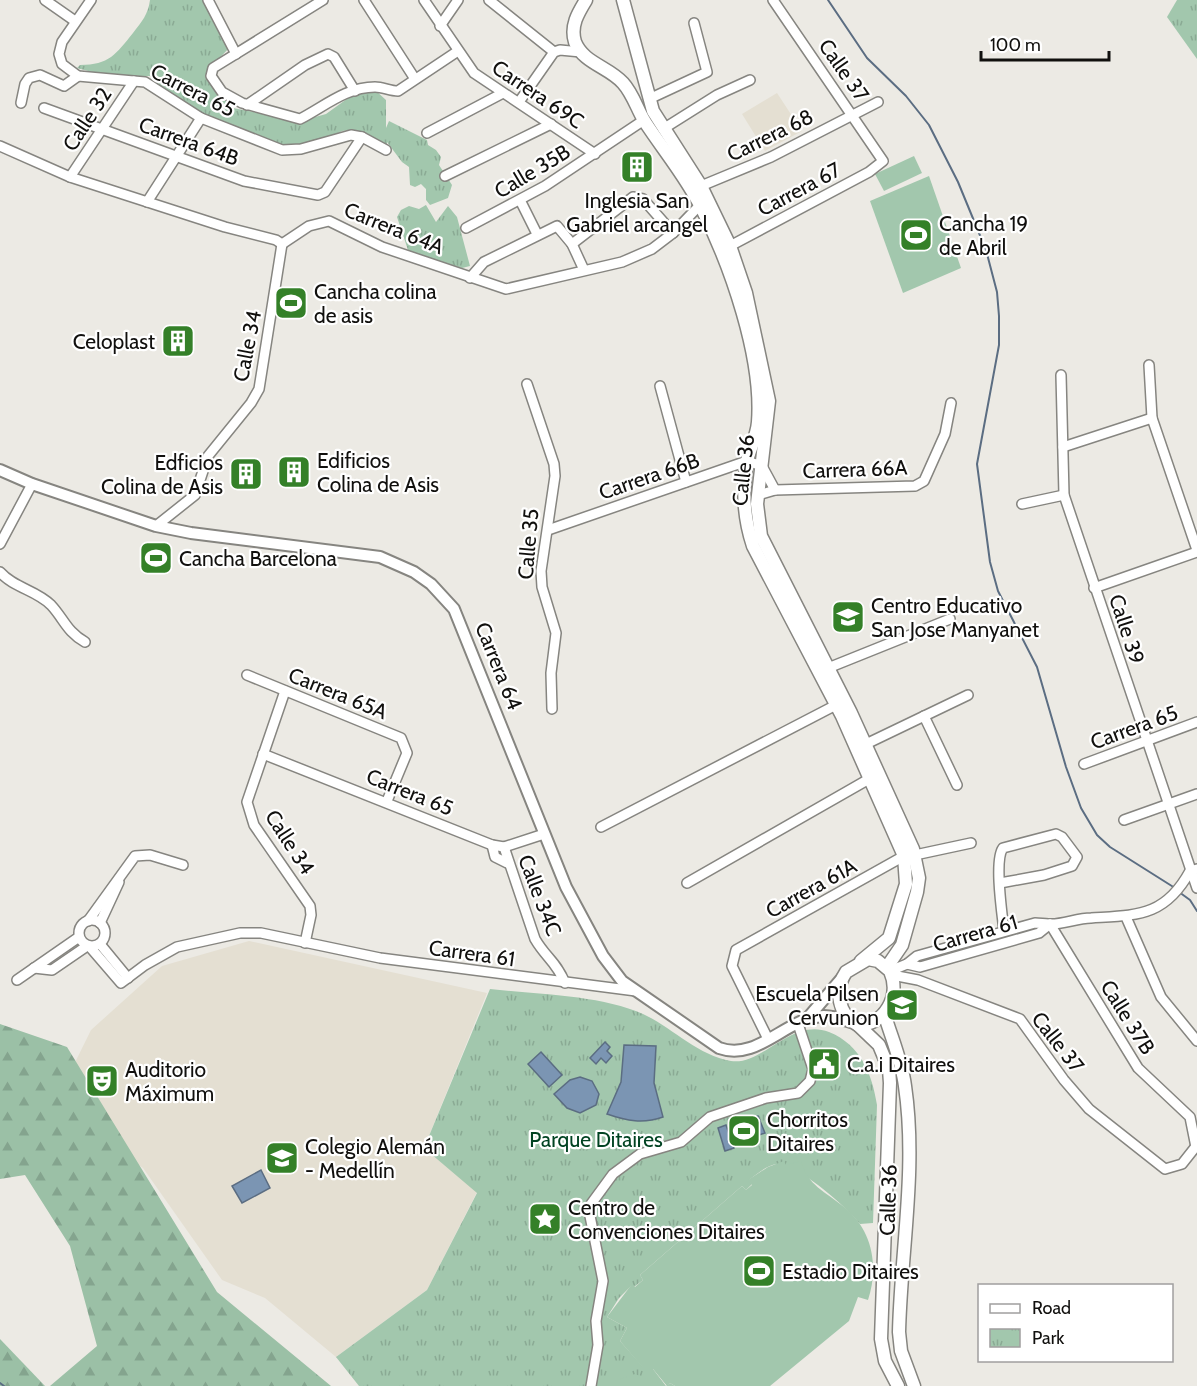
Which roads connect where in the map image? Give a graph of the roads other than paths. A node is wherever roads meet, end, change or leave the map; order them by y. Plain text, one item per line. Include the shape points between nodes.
1 (45, 0) edge
2 (91, 0) edge
3 (207, 0) edge
4 (323, 0) edge
5 (364, 0) edge
6 (458, 0) edge
7 (586, 0) edge
8 (773, 0) edge
9 (427, 1) edge
10 (493, 1) edge
11 (622, 1) edge
12 (75, 21) junction
13 (694, 23) dead end
14 (440, 26) junction
15 (458, 51) junction
16 (554, 52) junction
17 (581, 52) junction
18 (236, 54) junction
19 (78, 76) junction
20 (642, 76) junction
21 (415, 79) junction
22 (750, 80) dead end
23 (134, 81) junction
24 (621, 81) junction
25 (355, 91) junction
26 (503, 93) junction
27 (649, 99) junction
28 (519, 102) junction
29 (878, 102) dead end
30 (21, 103) dead end
31 (247, 105) junction
32 (44, 108) dead end
33 (853, 114) junction
34 (201, 118) junction
35 (644, 120) junction
36 (551, 124) junction
37 (103, 128) junction
38 (663, 129) junction
39 (427, 133) dead end
40 (362, 137) junction
41 (0, 146) edge
42 (386, 150) dead end
43 (595, 154) junction
44 (175, 155) junction
45 (883, 161) joint
46 (445, 176) dead end
47 (70, 177) junction
48 (701, 186) junction
49 (520, 200) junction
50 (147, 202) junction
51 (700, 205) junction
52 (466, 228) dead end
53 (673, 233) junction
54 (537, 234) junction
55 (282, 244) junction
56 (572, 244) junction
57 (730, 246) junction
58 (584, 270) junction
59 (470, 278) junction
60 (1149, 365) dead end
61 (1061, 375) dead end
62 (527, 384) dead end
63 (660, 386) dead end
64 (951, 403) dead end
65 (1152, 418) junction
66 (1063, 447) junction
67 (747, 461) junction
68 (762, 466) junction
69 (0, 470) edge
70 (686, 482) junction
71 (32, 484) junction
72 (775, 490) junction
73 (758, 495) junction
74 (1064, 495) junction
75 (1022, 504) dead end
76 (156, 526) junction
77 (548, 530) junction
78 (0, 544) edge
79 (1197, 551) edge
80 (0, 572) edge
81 (1094, 588) junction
82 (950, 619) dead end
83 (85, 642) dead end
84 (828, 669) junction
85 (248, 675) dead end
86 (285, 691) junction
87 (968, 695) dead end
88 (836, 705) junction
89 (552, 709) dead end
90 (924, 716) junction
91 (1197, 722) edge
92 (1146, 742) junction
93 (866, 744) junction
94 (263, 754) junction
95 (1084, 765) dead end
96 (869, 778) junction
97 (957, 785) dead end
98 (1197, 794) edge
99 (387, 801) junction
100 (1167, 805) junction
101 (1124, 820) dead end
102 (601, 827) dead end
103 (544, 834) junction
104 (971, 843) dead end
105 (492, 845) junction
106 (504, 847) junction
107 (909, 856) junction
108 (507, 863) junction
109 (183, 865) dead end
110 (124, 868) junction
111 (1194, 870) edge
112 (687, 883) dead end
113 (1000, 883) junction
114 (1197, 888) edge
115 (97, 908) junction
116 (106, 914) junction
117 (1126, 917) junction
118 (88, 921) junction
119 (100, 923) junction
120 (1050, 924) junction
121 (1004, 931) junction
122 (76, 939) junction
123 (305, 943) junction
124 (100, 944) junction
125 (86, 948) junction
126 (861, 961) junction
127 (907, 964) junction
128 (34, 968) junction
129 (890, 971) junction
130 (842, 978) junction
131 (17, 980) dead end
132 (124, 981) junction
133 (565, 984) junction
134 (636, 992) junction
135 (885, 1016) junction
136 (802, 1022) junction
137 (855, 1023) junction
138 (768, 1039) junction
139 (1197, 1041) edge
140 (1194, 1117) edge
141 (1196, 1146) edge
142 (591, 1386) edge
143 (898, 1386) edge
144 (914, 1386) edge

1 - 12 street
2 - 12 street
3 - 18 street
4 - 18 street
5 - 21 street
6 - 14 street
7 - 17 main road via 573,33
8 - 33 street, Calle 37
9 - 14 street, Carrera 69C
10 - 16 street
11 - 20 main road, Calle 36
12 - 19 street via 59,54 62,64
13 - 27 street via 707,72
14 - 15 street, Carrera 69C
15 - 21 street
15 - 26 street, Carrera 69C via 474,73
16 - 17 street
16 - 28 street
17 - 24 main road
18 - 31 street via 213,68 211,76 222,92
19 - 23 street, Carrera 65
19 - 30 street, Carrera 65 via 64,86 40,75 29,78
20 - 24 main road
20 - 27 main road, Calle 36
21 - 25 street via 398,91 374,87
22 - 38 street via 717,95
23 - 34 street, Carrera 65 via 145,82
23 - 37 street, Calle 32
24 - 35 main road, Calle 36
25 - 31 street via 337,96 300,118
25 - 31 street via 334,57 328,54
26 - 28 street, Carrera 69C
26 - 39 street
27 - 38 main road, Calle 36
28 - 36 street, Carrera 69C
29 - 33 street, Carrera 68
32 - 37 street, Carrera 64B
33 - 45 street, Calle 37
33 - 48 street, Carrera 68 via 771,157
34 - 40 street, Carrera 65 via 282,150 301,149 345,135
34 - 44 street
35 - 43 street, Calle 35B
35 - 51 main road, Calle 36
36 - 43 street, Carrera 69C
36 - 46 street
37 - 44 street, Carrera 64B
37 - 47 street, Calle 32
38 - 48 main road, Calle 36
40 - 42 street
40 - 44 street, Carrera 64B via 325,192 318,195 244,181
41 - 47 street
43 - 49 street, Calle 35B
44 - 50 street
45 - 57 street, Carrera 67
47 - 50 street
48 - 57 main road, Calle 36
49 - 52 street, Calle 35B
49 - 54 street
50 - 55 street
51 - 53 street, Carrera 64A
51 - 67 main road, Calle 36 via 722,249 751,352 759,400 758,426
53 - 56 street via 643,199 633,197
53 - 58 street, Carrera 64A via 652,249 622,262
54 - 56 street via 557,226
54 - 59 street via 484,262
55 - 59 street, Carrera 64A via 309,226 329,221 382,248
55 - 76 street, Calle 34 via 259,389 208,456 195,495
56 - 58 street
57 - 68 main road, Calle 36 via 746,293 769,401
58 - 59 street, Carrera 64A via 506,289
60 - 65 street
61 - 66 street, Calle 39
62 - 77 street, Calle 35 via 554,464
63 - 70 street
64 - 72 street, Carrera 66A via 945,434 924,481 915,486
65 - 66 street
65 - 79 street
66 - 74 street, Calle 39
67 - 68 street
67 - 70 street, Carrera 66B
67 - 88 main road, Calle 36 via 744,503 753,546
68 - 72 street, Carrera 66A
68 - 73 main road, Calle 36
69 - 71 street, Carrera 64
70 - 77 street, Carrera 66B
71 - 76 street, Carrera 64
71 - 78 street
72 - 73 street, Carrera 66A
73 - 84 main road, Calle 36 via 758,522 766,550
74 - 75 street
74 - 81 street, Calle 39
76 - 103 street, Carrera 64 via 380,557 431,584 451,605 464,630
77 - 89 street, Calle 35 via 541,572 556,633
79 - 81 street
80 - 83 street via 51,605 72,635
81 - 92 street, Calle 39
82 - 84 street
84 - 93 main road, Calle 36
85 - 86 street, Carrera 65A
86 - 94 street, Calle 34
86 - 99 street, Carrera 65A via 401,738 407,753
87 - 90 street
88 - 96 main road, Calle 36
88 - 102 street
90 - 93 street
90 - 97 street
91 - 92 street, Carrera 65
92 - 95 street, Carrera 65
92 - 100 street, Calle 39
93 - 107 main road, Calle 36
94 - 99 street, Carrera 65
94 - 123 street, Calle 34 via 247,802 249,813 310,906
96 - 107 main road, Calle 36
96 - 112 street
98 - 100 street
99 - 105 street, Carrera 65
100 - 101 street
100 - 111 street, Calle 39
103 - 106 street, Carrera 65
103 - 134 street, Carrera 64 via 566,887 603,956 615,974
104 - 107 street, Carrera 61A
105 - 106 street, Carrera 65
105 - 108 street via 495,857
106 - 108 street, Calle 34C
107 - 126 main road, Calle 36 via 906,884 889,938
107 - 129 main road, Calle 36 via 919,878 917,892
107 - 138 street, Carrera 61A via 736,950 732,966
108 - 133 street, Calle 34C via 535,939 558,967
109 - 110 street via 150,855 135,856
110 - 115 street
110 - 116 street
111 - 114 street, Calle 39
111 - 117 street, Carrera 61 via 1166,901 1143,914
113 - 113 street via 1072,866 1077,857 1056,834 1007,845 999,853
113 - 121 street
115 - 116 street
115 - 118 street
116 - 119 street
117 - 120 street, Carrera 61
117 - 139 street via 1161,997
118 - 119 street
118 - 122 street
119 - 124 street via 105,931
120 - 121 street, Carrera 61 via 1035,923
120 - 127 street, Carrera 61 via 1039,933 920,967
120 - 140 street, Calle 37B via 1138,1068
121 - 127 street, Carrera 61 via 917,956
122 - 125 street
122 - 128 street
123 - 132 street, Carrera 61 via 261,933 195,942 165,952
123 - 133 street, Carrera 61 via 380,958
124 - 125 street
124 - 132 street
125 - 128 street via 52,970
125 - 132 street
126 - 129 main road via 878,961
126 - 130 main road
127 - 129 street, Carrera 61
128 - 131 street
129 - 135 main road via 891,995
129 - 141 street, Calle 37 via 1020,1019 1089,1109 1165,1169 1182,1164
130 - 136 street, Carrera 64
130 - 137 main road via 838,994 841,1008
133 - 134 street, Carrera 61
134 - 138 street, Carrera 64 via 729,1052 744,1052
135 - 137 main road via 875,1022
135 - 144 main road, Calle 36 via 908,1104 909,1183 899,1332 901,1351
136 - 137 street, Carrera 64 via 822,1016
136 - 138 street, Carrera 64
136 - 142 street via 813,1069 805,1088 710,1117 681,1142 640,1154 613,1174 591,1204 603,1281
137 - 143 main road, Calle 36 via 879,1046 889,1069 891,1116 881,1340 885,1360
140 - 141 street, Calle 37B

